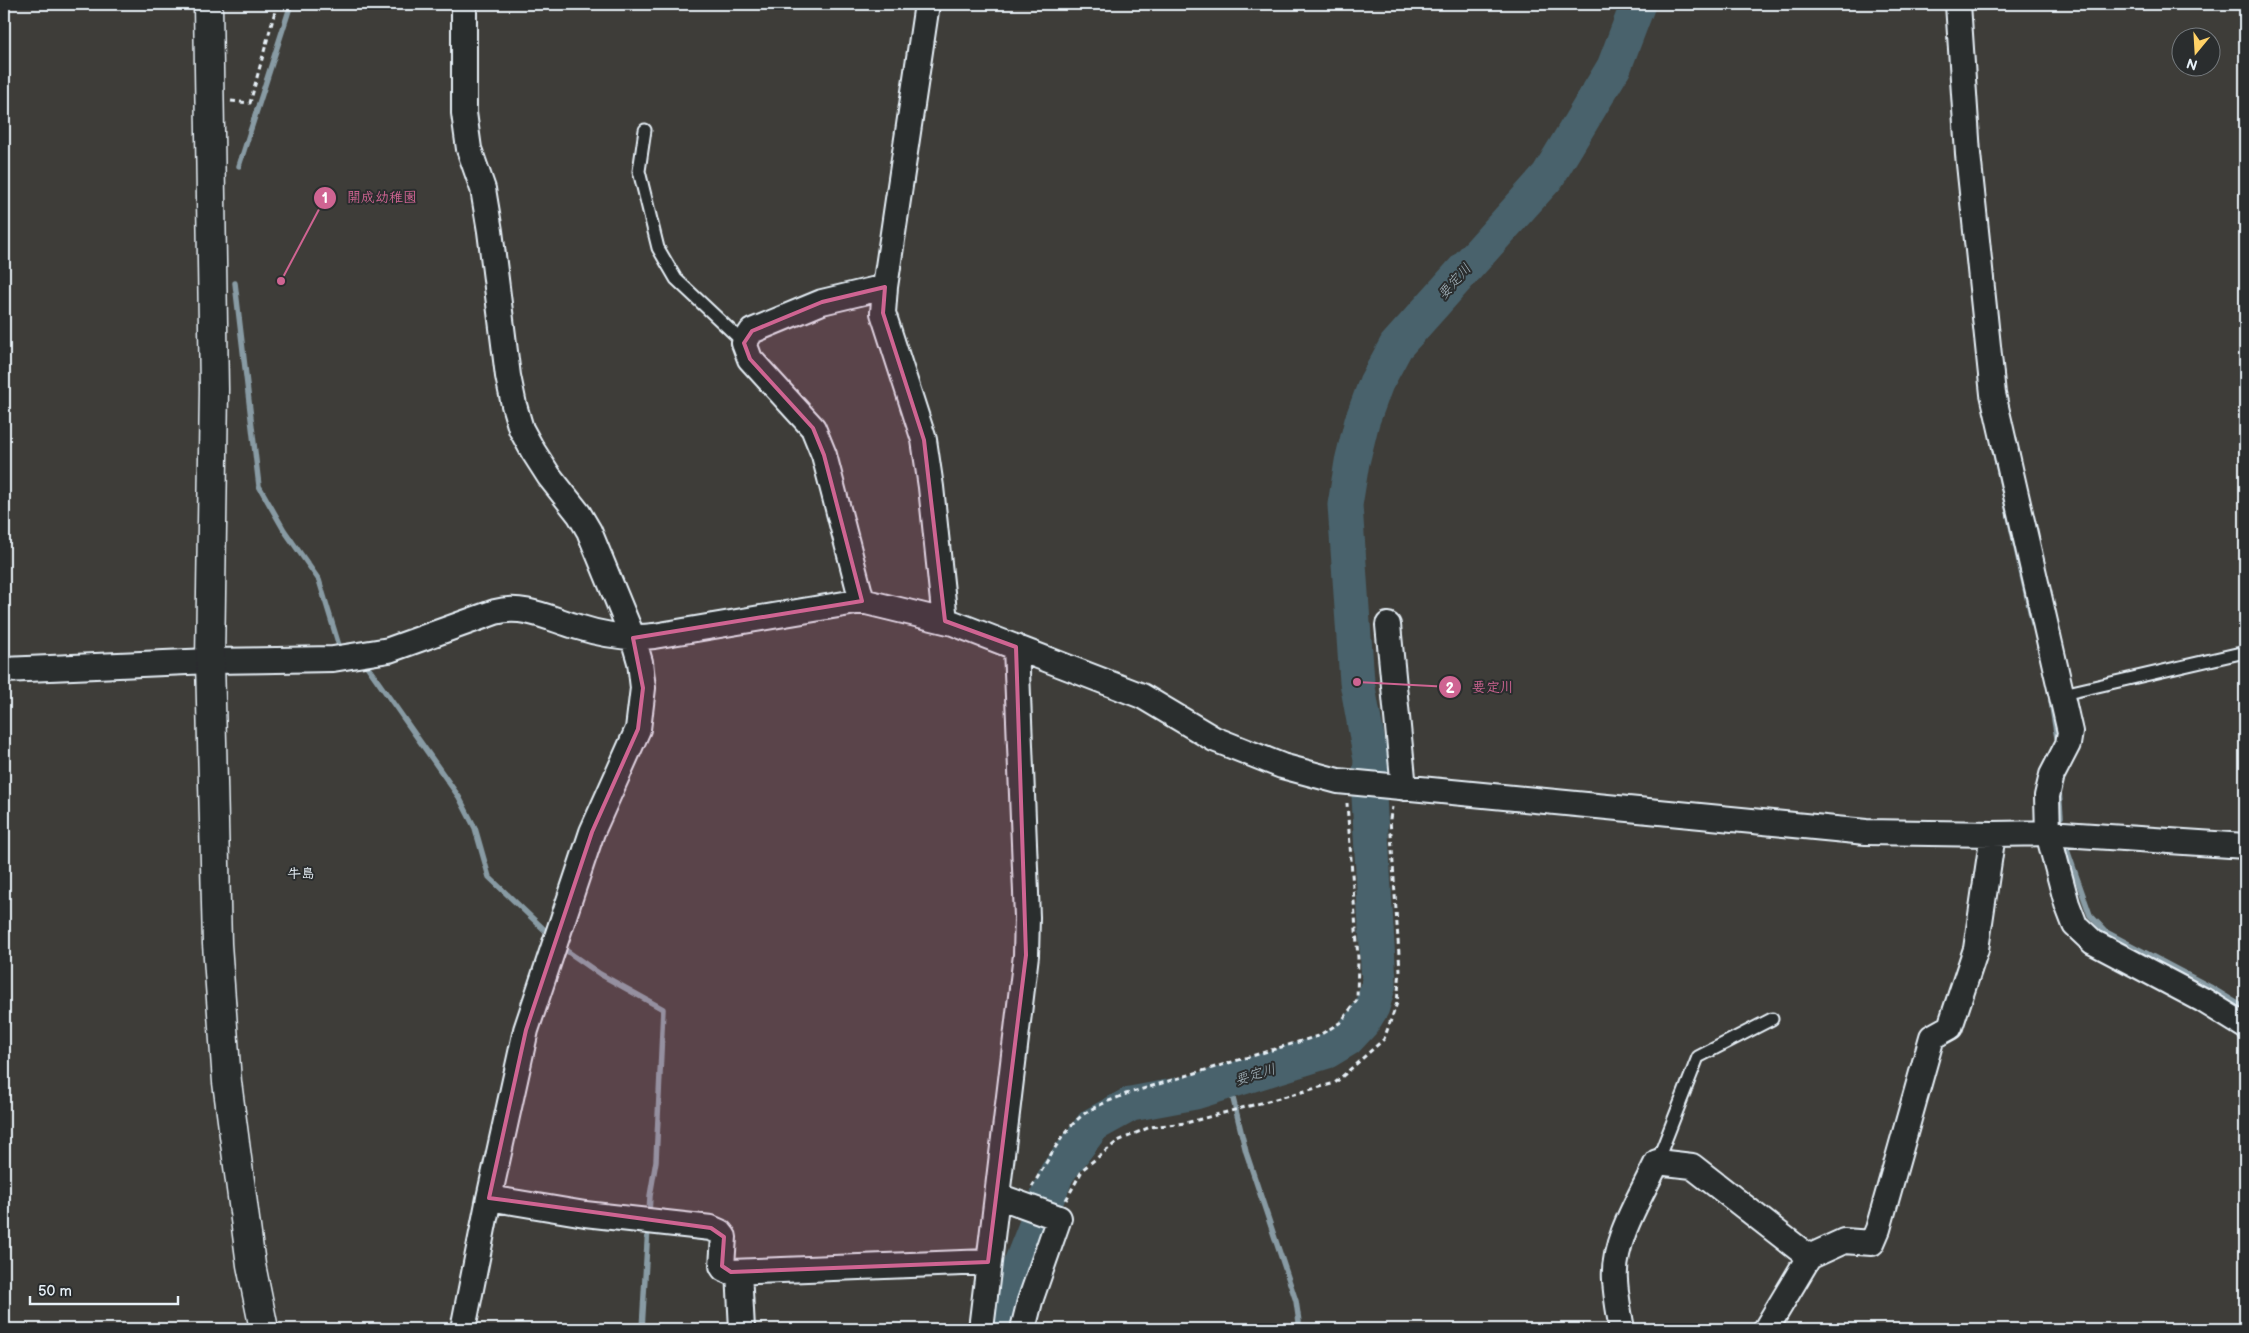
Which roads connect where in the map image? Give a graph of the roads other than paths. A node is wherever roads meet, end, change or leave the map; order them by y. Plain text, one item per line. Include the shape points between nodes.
1 (208, 4) edge
2 (927, 4) edge
3 (1958, 4) edge
4 (460, 6) edge
5 (645, 130) dead end
6 (885, 287) junction
7 (744, 343) junction
8 (862, 601) junction
9 (945, 621) junction
10 (1388, 625) dead end
11 (633, 638) junction
12 (1016, 647) junction
13 (2245, 652) edge
14 (210, 661) junction
15 (4, 670) edge
16 (2063, 694) junction
17 (1396, 787) junction
18 (2048, 833) junction
19 (1993, 834) junction
20 (2245, 846) edge
21 (1772, 1020) dead end
22 (2245, 1026) edge
23 (1657, 1162) junction
24 (998, 1196) junction
25 (489, 1198) junction
26 (1809, 1257) junction
27 (988, 1262) junction
28 (740, 1272) junction
29 (264, 1329) edge
30 (463, 1329) edge
31 (742, 1329) edge
32 (981, 1329) edge
33 (1023, 1329) edge
34 (1622, 1329) edge
35 (1766, 1329) edge

1 - 14 street via 214,389
2 - 6 street
3 - 16 street via 1968,154 1993,394
4 - 11 street via 464,113 469,148 483,189 508,376 517,417 541,464 589,531
5 - 7 lane via 639,171 658,248 676,279
6 - 7 street via 822,302 752,331
6 - 9 street via 883,313 924,440
7 - 8 street via 750,359 813,428 824,455
8 - 9 street
8 - 11 street
9 - 12 street
10 - 17 street
11 - 14 street via 512,609 365,655 314,660
11 - 25 street via 643,688 638,729 592,832 526,1030
12 - 17 street via 1142,696 1214,739 1282,766 1338,781
12 - 24 street via 1026,955
13 - 16 lane
14 - 15 street
14 - 29 street via 217,944 227,1082 251,1265
16 - 18 street via 2070,737 2048,789
17 - 19 street via 1866,832
18 - 19 street
18 - 20 street
18 - 22 street via 2075,925 2093,942
19 - 26 street via 1976,949 1950,1027 1932,1037 1872,1243 1844,1241
21 - 23 lane via 1698,1057
23 - 26 street via 1692,1166
23 - 34 street via 1627,1224 1618,1252 1614,1278
24 - 27 street
24 - 33 street via 1056,1217
25 - 28 street via 585,1214 711,1228 720,1232 725,1241 722,1266 727,1271
25 - 30 street
26 - 35 street
27 - 28 street
27 - 32 street
28 - 31 street

